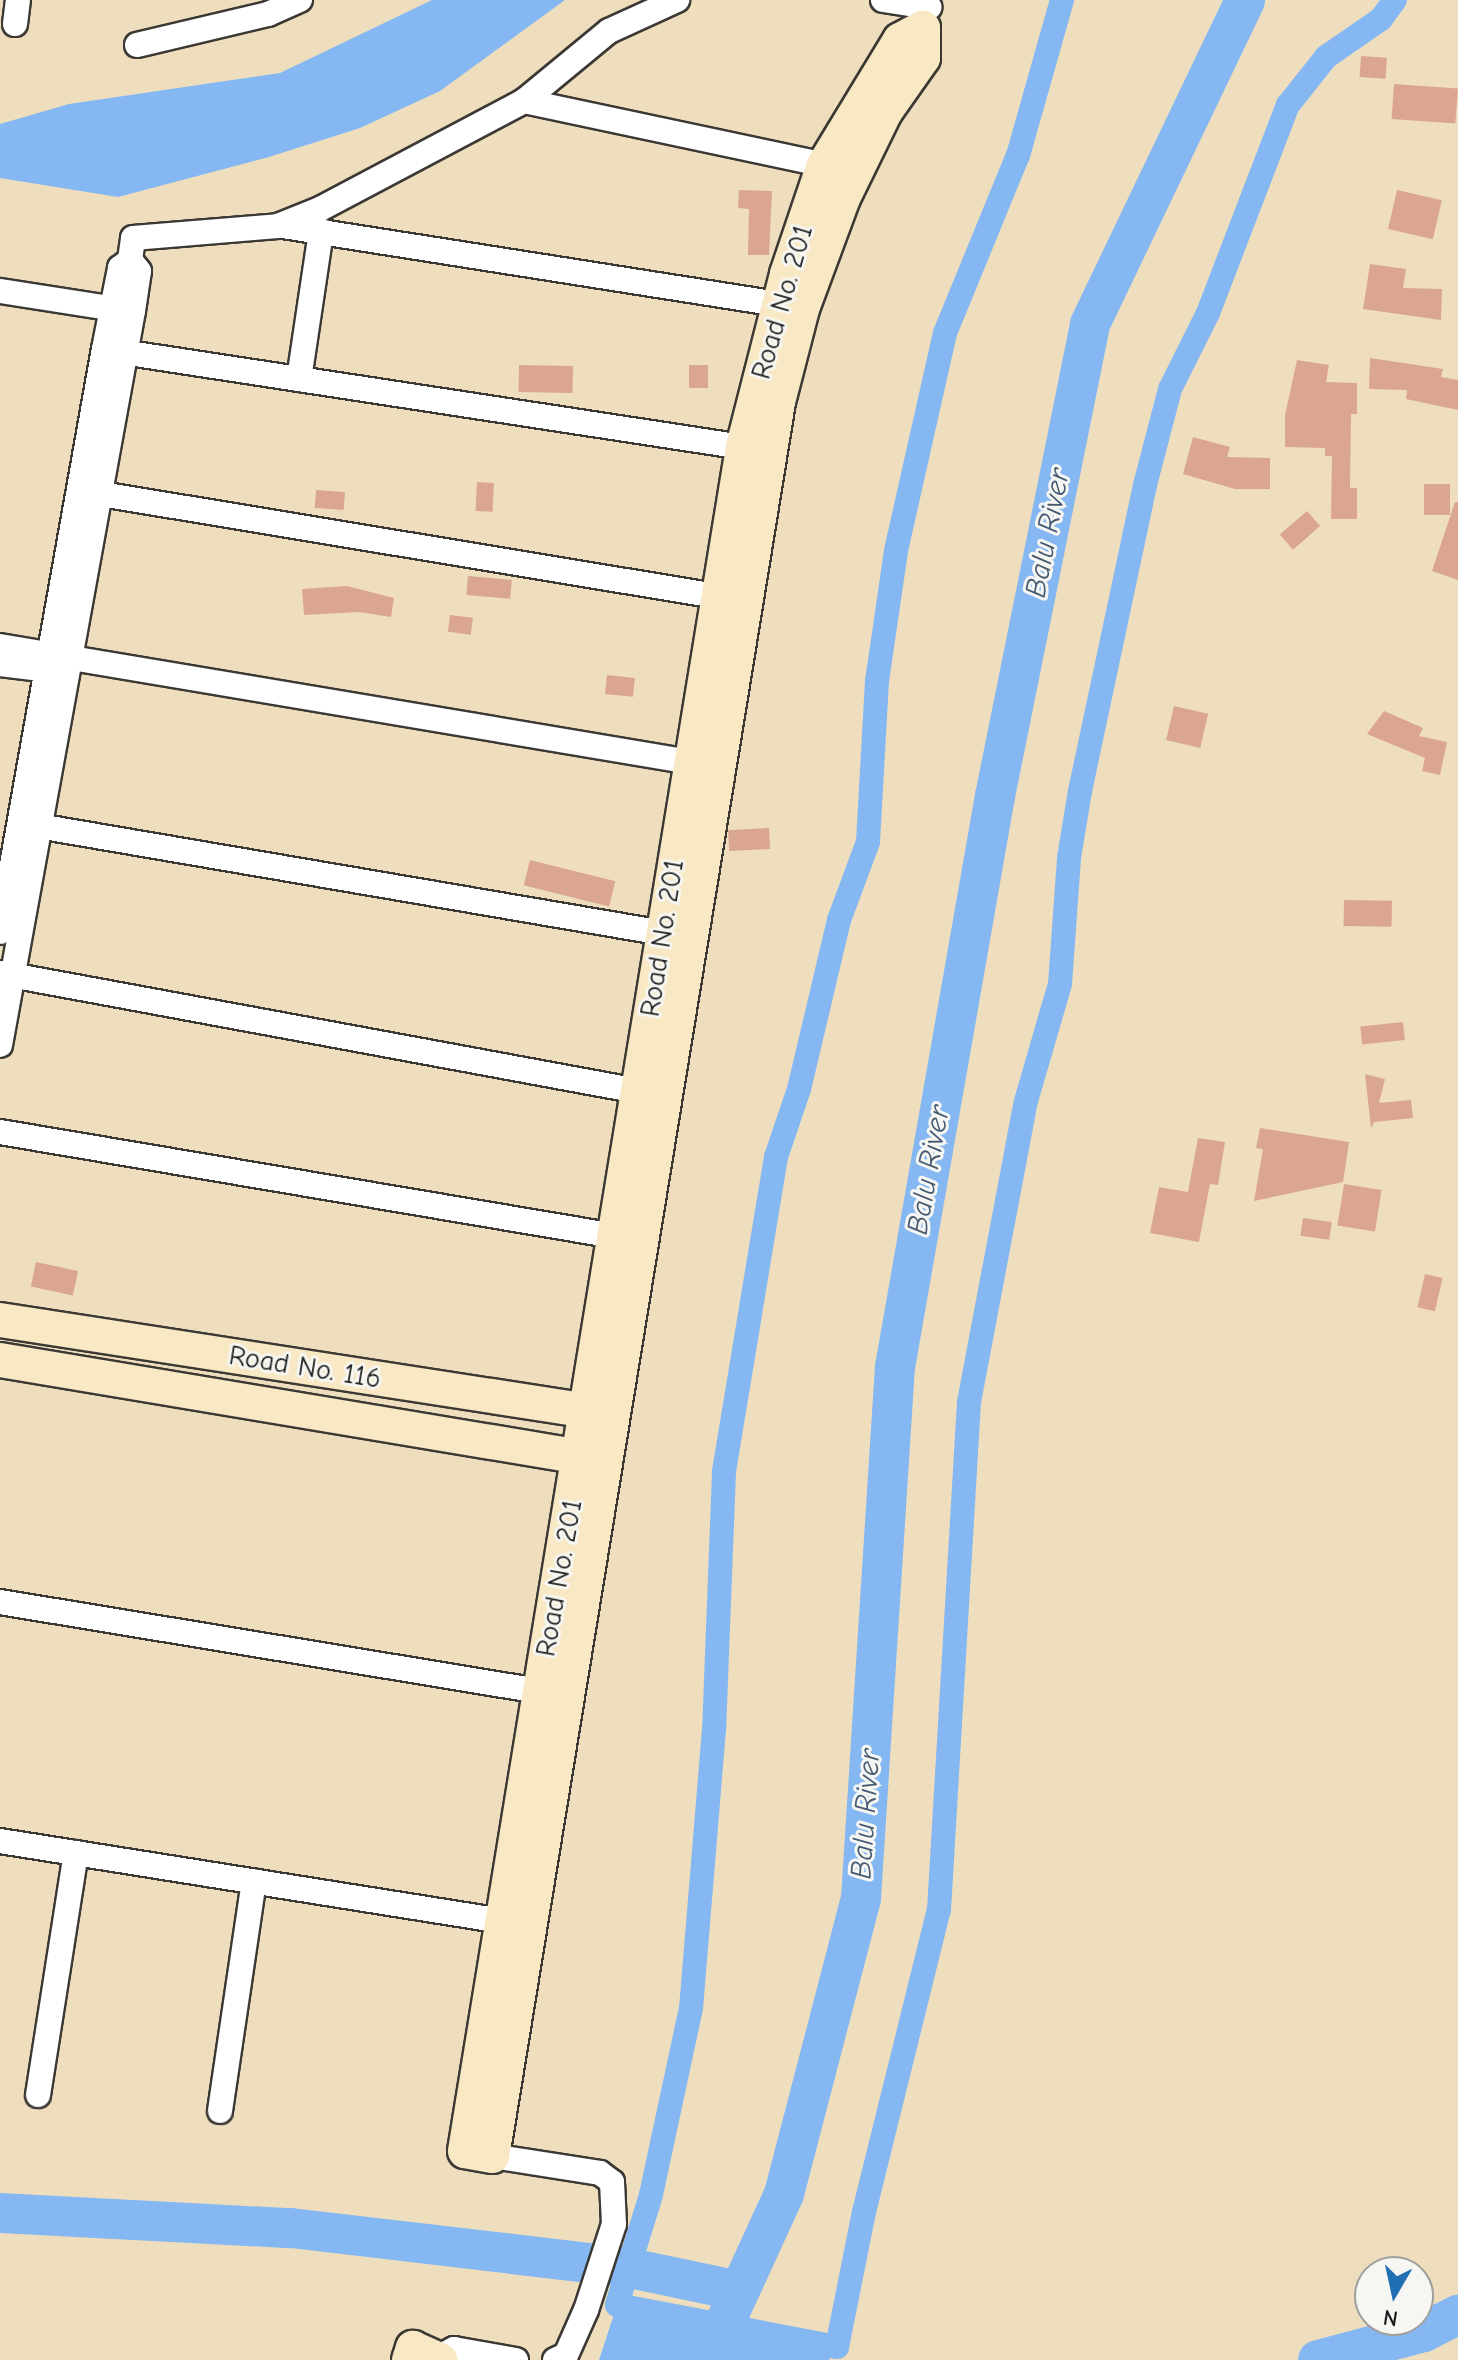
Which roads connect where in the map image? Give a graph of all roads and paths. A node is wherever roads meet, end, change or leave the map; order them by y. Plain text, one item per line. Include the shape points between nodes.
1 (300, 0) edge
2 (677, 0) edge
3 (883, 0) edge
4 (933, 12) edge
5 (137, 45) dead end
6 (524, 101) junction
7 (824, 165) junction
8 (278, 226) junction
9 (321, 231) junction
10 (0, 291) edge
11 (778, 304) junction
12 (122, 310) junction
13 (114, 351) junction
14 (299, 379) junction
15 (743, 447) junction
16 (88, 491) junction
17 (716, 596) junction
18 (0, 646) edge
19 (0, 664) edge
20 (58, 664) junction
21 (701, 772) junction
22 (38, 826) junction
23 (0, 932) edge
24 (663, 933) junction
25 (6, 974) edge
26 (0, 1045) edge
27 (652, 1084) junction
28 (0, 1132) edge
29 (615, 1236) junction
30 (0, 1320) edge
31 (0, 1360) edge
32 (599, 1413) junction
33 (592, 1458) junction
34 (0, 1602) edge
35 (539, 1691) junction
36 (0, 1841) edge
37 (76, 1853) junction
38 (254, 1881) junction
39 (502, 1921) junction
40 (38, 2095) dead end
41 (220, 2111) dead end
42 (478, 2153) junction
43 (426, 2356) edge
44 (516, 2360) edge
45 (555, 2360) edge

1 - 5 street via 268,14
2 - 6 street via 609,31
3 - 4 street
4 - 7 street, Road No. 201 via 900,40
4 - 21 street, Road No. 201 via 923,58 885,112 843,198 802,309
6 - 7 street
6 - 8 street via 450,144
7 - 11 street, Road No. 201
8 - 9 street
8 - 12 street via 139,236 130,243 130,260 139,271
9 - 11 street
9 - 14 street
10 - 12 street
11 - 15 street, Road No. 201
12 - 13 street
13 - 14 street
13 - 16 street
14 - 15 street
15 - 17 street, Road No. 201
16 - 17 street
16 - 20 street
17 - 21 street, Road No. 201
18 - 20 street
19 - 20 street
20 - 21 street
20 - 22 street
20 - 23 street
21 - 24 street, Road No. 201
21 - 27 street, Road No. 201
22 - 24 street
22 - 25 street
24 - 27 street, Road No. 201
25 - 26 street
25 - 27 street
27 - 29 street, Road No. 201
27 - 32 street, Road No. 201 via 618,1370
28 - 29 street
29 - 32 street, Road No. 201
30 - 32 street, Road No. 116
31 - 33 street, Road No. 116
32 - 33 street, Road No. 201
33 - 35 street, Road No. 201
33 - 42 street, Road No. 201
34 - 35 street
35 - 39 street, Road No. 201
36 - 37 street
37 - 38 street
37 - 40 street
38 - 39 street
38 - 41 street
39 - 42 street, Road No. 201
42 - 45 street via 600,2173 612,2182 614,2224 586,2310 566,2355
43 - 44 street via 454,2349

